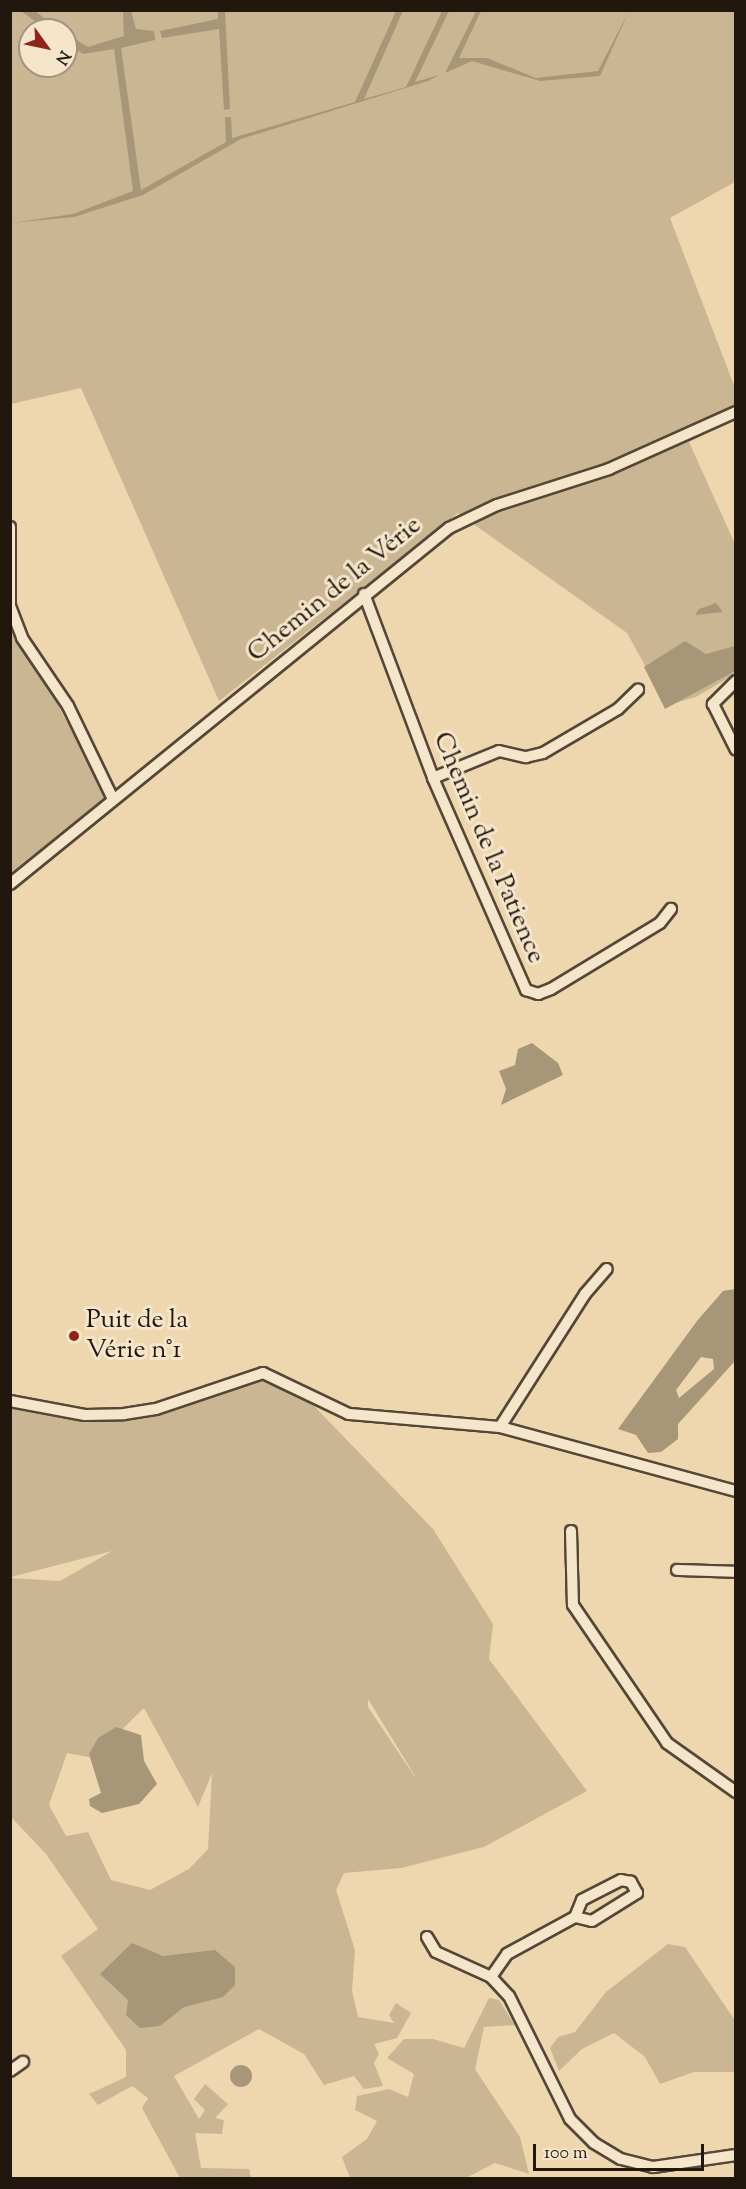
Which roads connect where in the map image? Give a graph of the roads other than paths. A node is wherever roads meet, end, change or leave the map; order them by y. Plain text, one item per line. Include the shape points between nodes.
1 (735, 412) edge
2 (10, 527) edge
3 (364, 594) junction
4 (10, 605) edge
5 (735, 681) edge
6 (638, 690) dead end
7 (735, 750) edge
8 (433, 778) junction
9 (113, 799) junction
10 (10, 884) edge
11 (671, 909) dead end
12 (608, 1269) dead end
13 (10, 1401) edge
14 (500, 1427) junction
15 (735, 1491) edge
16 (571, 1531) dead end
17 (677, 1570) dead end
18 (735, 1572) edge
19 (735, 1792) edge
20 (575, 1917) junction
21 (427, 1937) dead end
22 (491, 1977) junction
23 (22, 2062) dead end
24 (10, 2071) edge
25 (735, 2155) edge

1 - 3 street, Chemin de la Vérie via 609,469 496,505 459,523
2 - 4 street
3 - 8 street, Chemin de la Patience
3 - 9 street, Chemin de la Vérie
4 - 9 street via 22,638 68,706
5 - 7 street via 712,704
6 - 8 street via 618,709 543,753 526,757 499,751
8 - 11 street, Chemin de la Patience via 523,986 532,993 551,989 660,923
9 - 10 street, Chemin de la Vérie
12 - 14 street via 585,1294
13 - 14 street via 85,1415 124,1414 156,1409 263,1372 349,1414
14 - 15 street
16 - 19 street via 573,1605 667,1743
17 - 18 street
20 - 20 street via 592,1921 637,1893 631,1882 621,1880 582,1900
20 - 22 street via 507,1954
21 - 22 street via 436,1952
22 - 25 street via 509,1996 570,2119 594,2144 621,2159 653,2167
23 - 24 street

